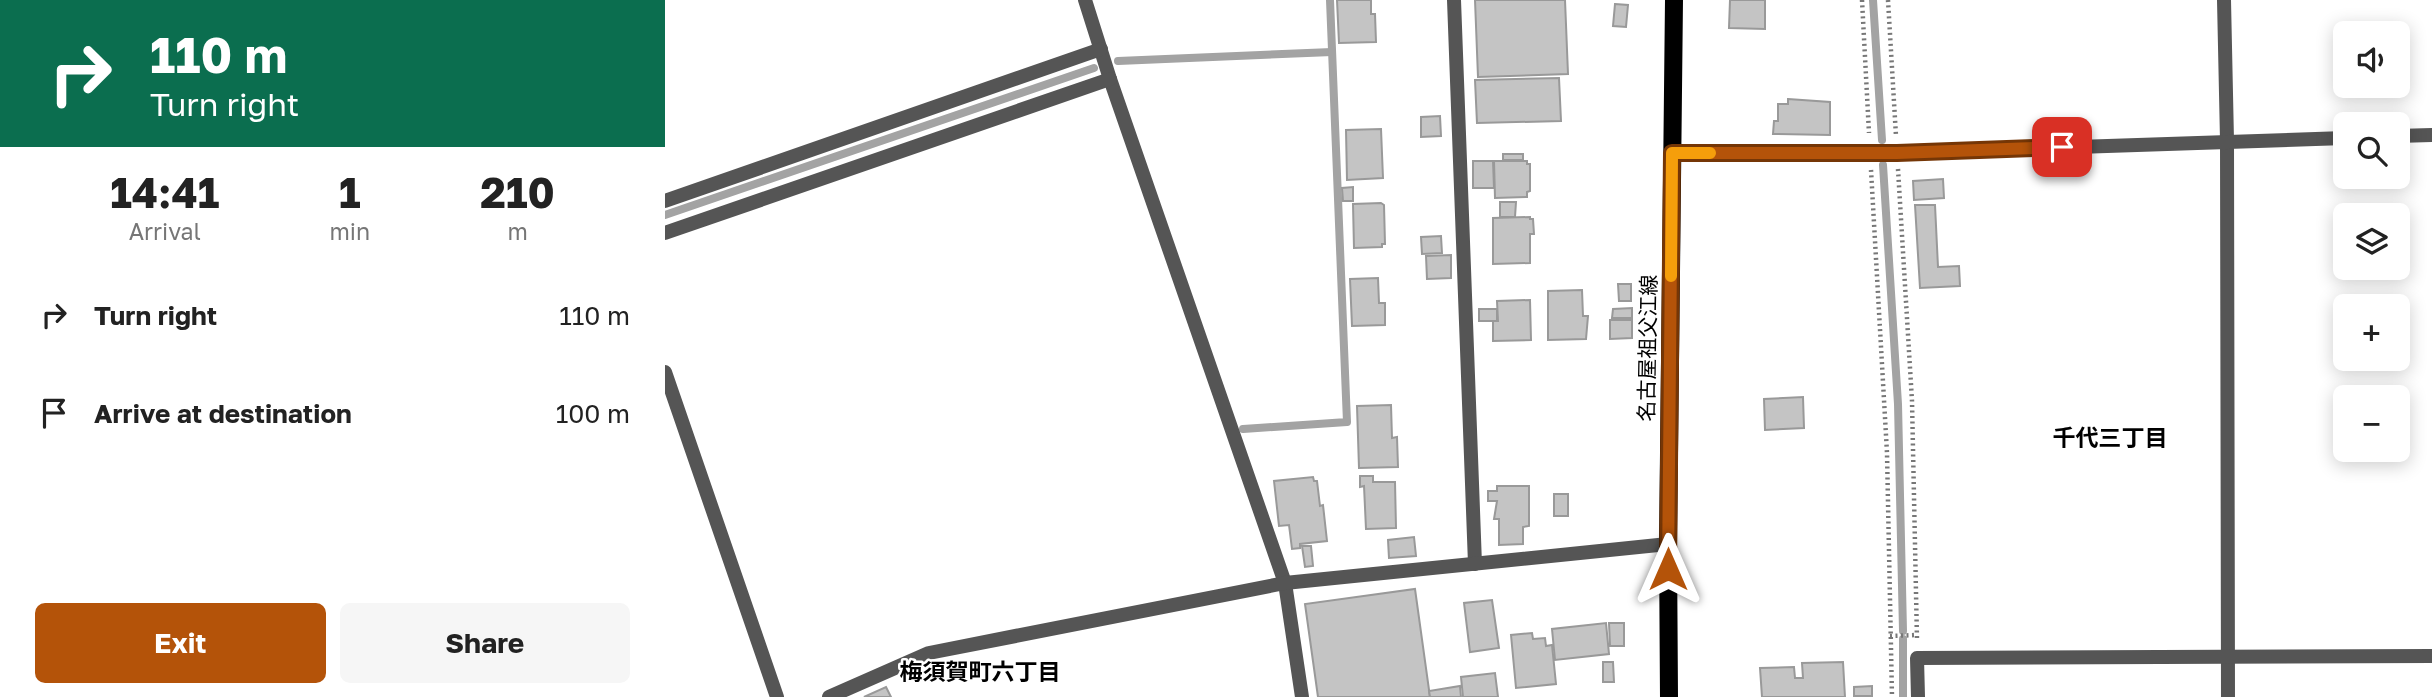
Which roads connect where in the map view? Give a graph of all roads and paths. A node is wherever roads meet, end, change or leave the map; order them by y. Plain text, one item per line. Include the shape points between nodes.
1 (1085, 0) edge
2 (1454, 0) edge
3 (1674, 0) edge
4 (1862, 0) edge
5 (1888, 0) edge
6 (2224, 0) edge
7 (1101, 50) junction
8 (1110, 79) junction
9 (2432, 135) edge
10 (2410, 136) edge
11 (2333, 138) edge
12 (2227, 140) junction
13 (1672, 153) junction
14 (1871, 153) junction
15 (1897, 153) junction
16 (665, 201) edge
17 (665, 233) edge
18 (665, 372) edge
19 (1668, 544) junction
20 (1475, 564) junction
21 (1285, 583) junction
22 (1917, 635) junction
23 (1890, 636) junction
24 (2432, 656) edge
25 (2227, 657) junction
26 (1917, 658) junction
27 (777, 697) edge
28 (829, 697) edge
29 (1302, 697) edge
30 (1669, 697) edge
31 (1892, 697) edge
32 (1918, 697) edge
33 (2228, 697) edge

1 - 7 street
2 - 20 street
3 - 13 main road, 名古屋祖父江線
4 - 14 path
5 - 15 path
6 - 12 street
7 - 8 street
7 - 16 street
8 - 17 street
8 - 21 street
9 - 10 street
11 - 12 street
12 - 15 street
12 - 25 street
13 - 14 street
13 - 19 main road, 名古屋祖父江線
14 - 15 street
14 - 23 path via 1887,453
15 - 22 path via 1912,401
18 - 27 street
19 - 20 street
19 - 30 main road, 名古屋祖父江線
20 - 21 street
21 - 28 street via 929,653
21 - 29 street
22 - 23 path
22 - 26 path
23 - 31 path
24 - 25 street
25 - 26 street
25 - 33 street
26 - 32 street

